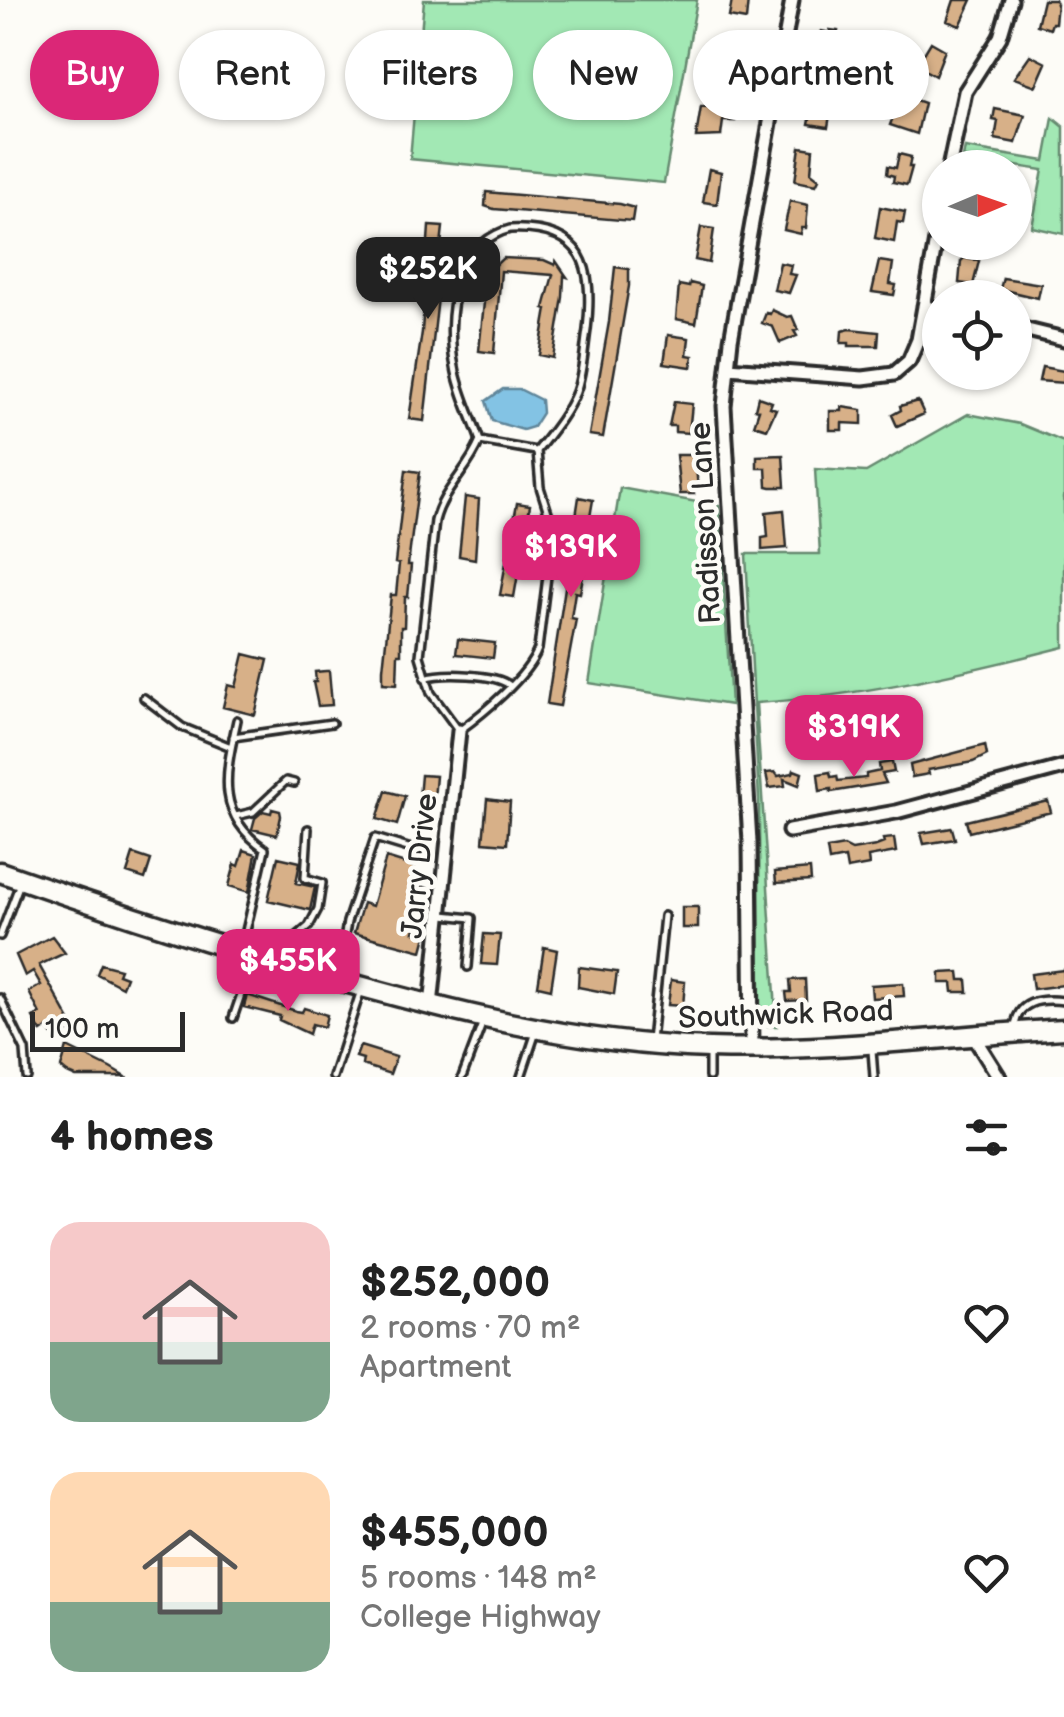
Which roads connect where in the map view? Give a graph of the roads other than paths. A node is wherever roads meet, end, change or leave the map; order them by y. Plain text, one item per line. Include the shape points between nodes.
1 (792, 0) edge
2 (1010, 0) edge
3 (953, 150) edge
4 (922, 317) edge
5 (1032, 331) edge
6 (1064, 338) edge
7 (728, 368) junction
8 (480, 441) junction
9 (537, 451) junction
10 (425, 678) junction
11 (509, 685) junction
12 (144, 698) dead end
13 (237, 720) dead end
14 (332, 722) dead end
15 (458, 731) junction
16 (233, 737) junction
17 (231, 747) junction
18 (1064, 767) edge
19 (294, 783) dead end
20 (236, 816) junction
21 (308, 829) dead end
22 (789, 831) dead end
23 (418, 851) dead end
24 (0, 872) edge
25 (21, 880) junction
26 (440, 915) junction
27 (664, 916) dead end
28 (0, 936) edge
29 (248, 954) junction
30 (286, 965) junction
31 (468, 967) dead end
32 (338, 980) junction
33 (362, 987) junction
34 (0, 998) edge
35 (1064, 1001) edge
36 (431, 1006) junction
37 (233, 1018) dead end
38 (484, 1019) junction
39 (538, 1029) junction
40 (1064, 1029) edge
41 (1014, 1032) junction
42 (972, 1034) junction
43 (871, 1042) junction
44 (650, 1044) junction
45 (710, 1048) junction
46 (752, 1049) junction
47 (27, 1077) edge
48 (333, 1077) edge
49 (462, 1077) edge
50 (521, 1077) edge
51 (709, 1077) edge
52 (874, 1077) edge
53 (999, 1077) edge

1 - 7 street, Radisson Lane
2 - 3 street via 1000,37 965,92
4 - 7 street via 909,361 885,377
5 - 6 street
7 - 46 street, Radisson Lane via 724,417 750,842
8 - 9 lane
8 - 9 lane via 453,359 460,278 492,235 544,230 580,255 591,296 576,390
8 - 10 lane via 440,501 435,521 420,656
9 - 11 lane via 552,538 538,650
10 - 11 lane via 500,678
10 - 15 lane
11 - 15 lane
12 - 17 lane via 182,728
13 - 16 lane
14 - 16 lane
15 - 26 street, Jarry Drive
16 - 17 lane
17 - 20 lane via 228,802
18 - 22 street via 896,812
19 - 20 lane
20 - 29 lane via 244,835 265,849
21 - 30 lane via 305,878 322,883 318,909 295,938
23 - 32 lane via 375,838 347,922
24 - 25 highway, Southwick Road
25 - 28 lane
25 - 29 highway, Southwick Road
26 - 31 lane via 472,918
26 - 36 street, Jarry Drive
27 - 44 lane
29 - 30 highway, Southwick Road
29 - 37 lane
30 - 32 highway, Southwick Road
32 - 33 highway, Southwick Road
33 - 36 highway, Southwick Road
33 - 48 lane
34 - 47 lane via 26,1050
35 - 41 lane via 1024,1006
36 - 38 highway, Southwick Road
38 - 39 highway, Southwick Road
38 - 49 lane
39 - 44 highway, Southwick Road
39 - 50 lane
40 - 41 highway, Southwick Road
41 - 42 highway, Southwick Road
42 - 43 highway, Southwick Road
42 - 53 street
43 - 46 highway, Southwick Road
43 - 52 lane
44 - 45 highway, Southwick Road
45 - 46 highway, Southwick Road
45 - 51 lane

